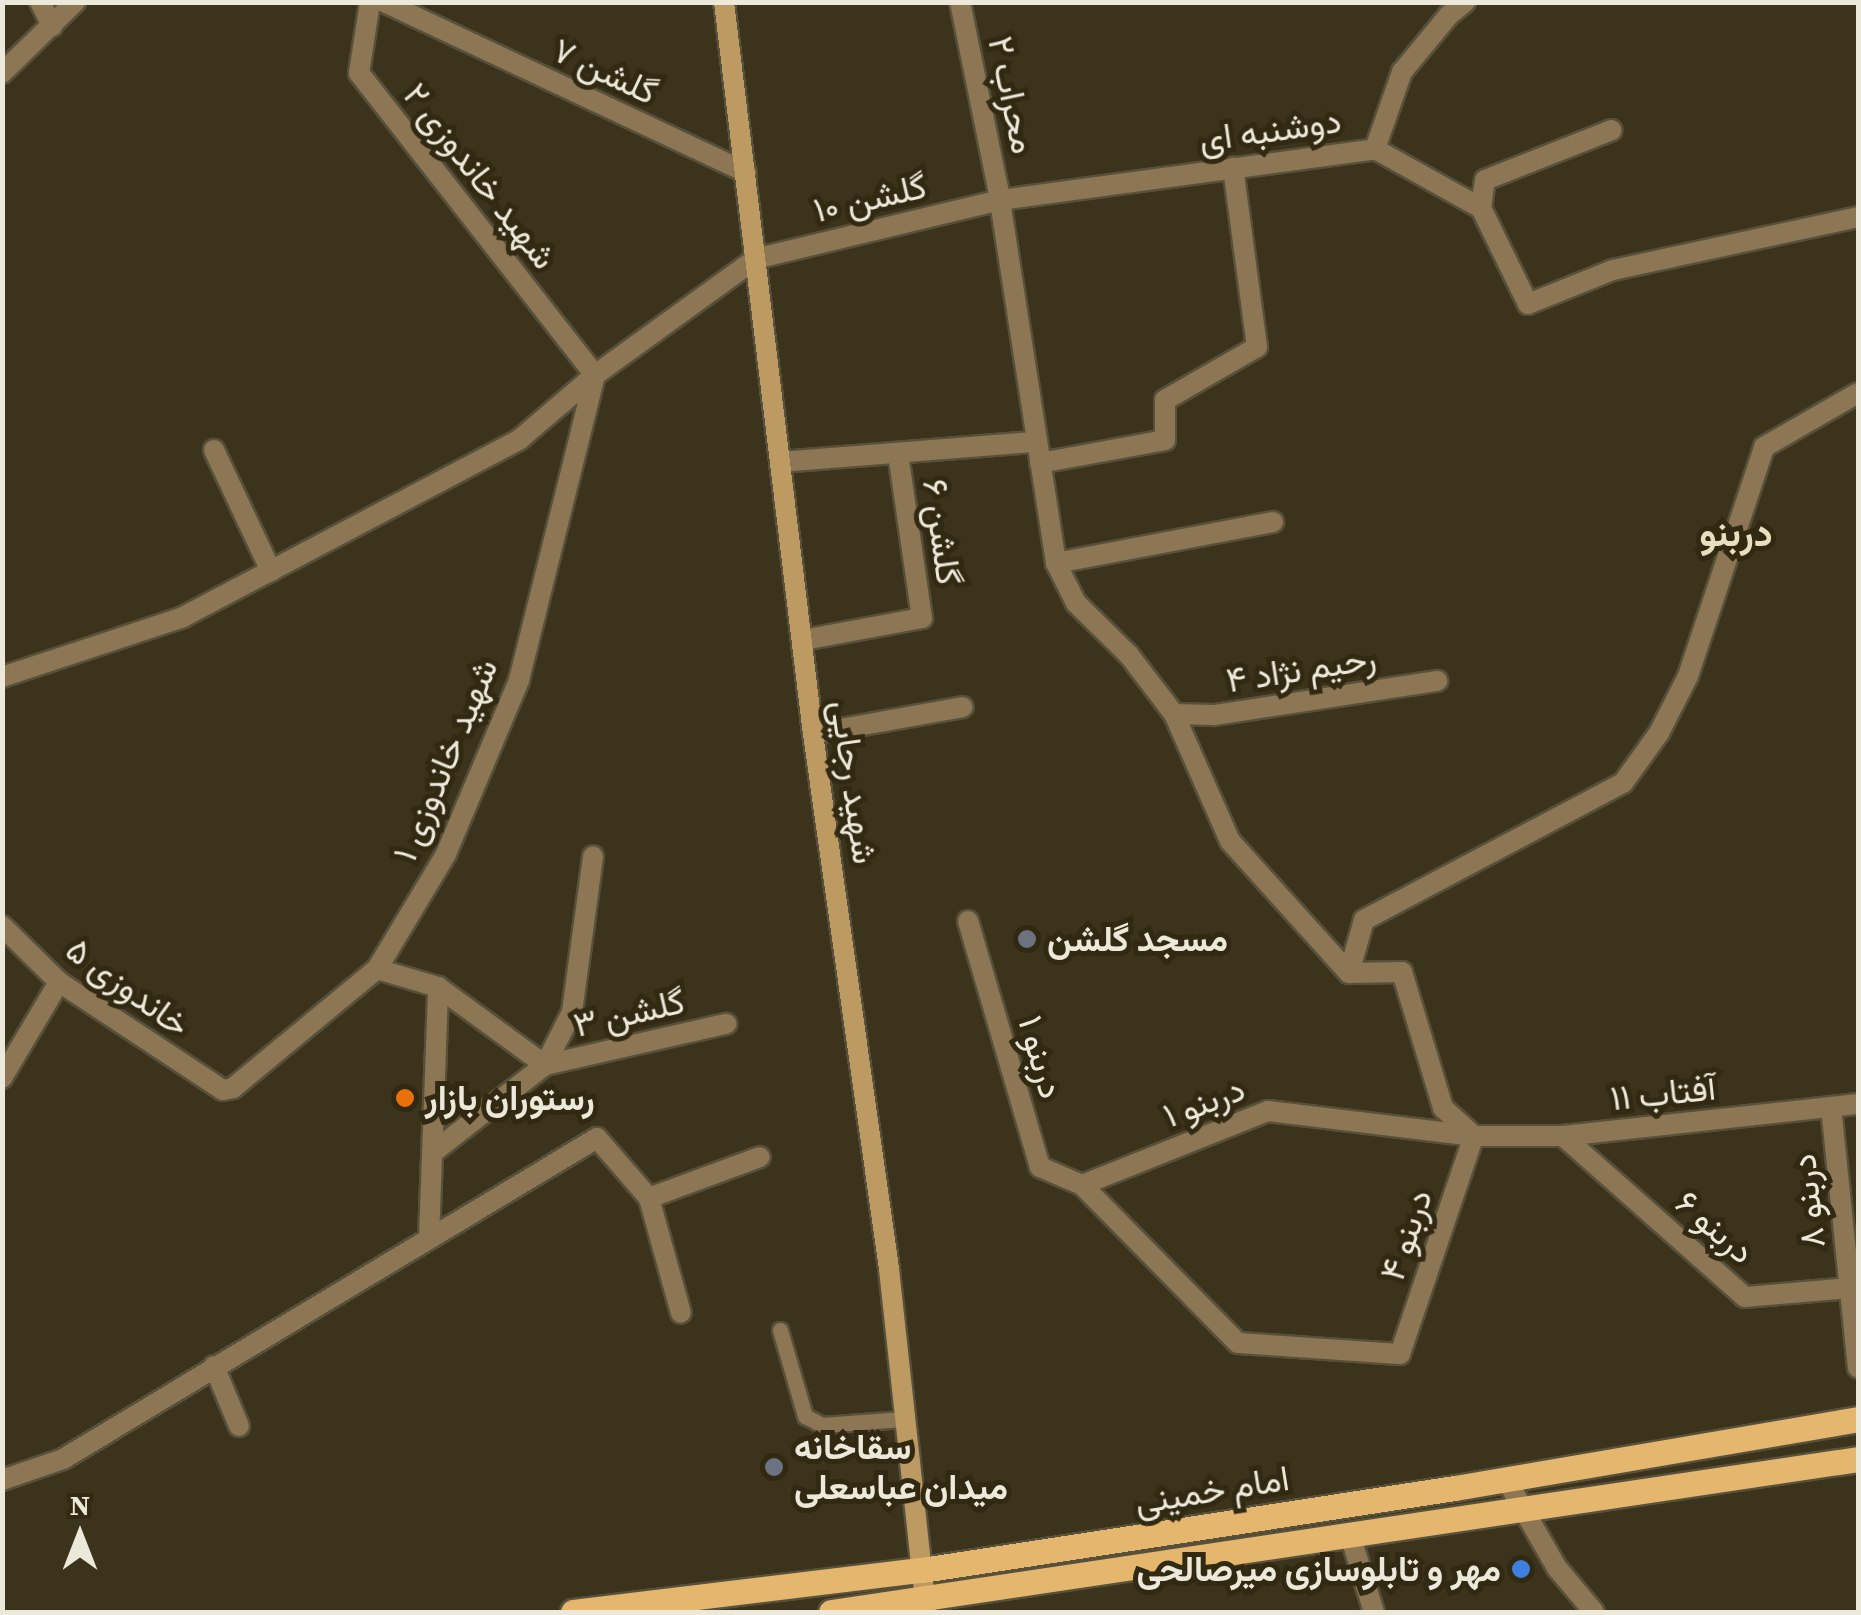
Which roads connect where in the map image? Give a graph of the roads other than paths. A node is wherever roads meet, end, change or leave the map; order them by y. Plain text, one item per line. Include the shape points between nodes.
1 (40, 2) edge
2 (75, 2) edge
3 (370, 2) edge
4 (384, 2) edge
5 (724, 2) edge
6 (960, 2) edge
7 (1452, 7) edge
8 (52, 26) junction
9 (6, 62) edge
10 (1612, 130) dead end
11 (1375, 149) junction
12 (1233, 168) junction
13 (746, 172) junction
14 (1000, 200) junction
15 (1481, 208) junction
16 (1858, 217) edge
17 (755, 259) junction
18 (595, 375) junction
19 (1858, 393) edge
20 (214, 450) dead end
21 (1038, 453) junction
22 (898, 454) junction
23 (780, 462) junction
24 (1273, 522) dead end
25 (1056, 562) junction
26 (271, 571) junction
27 (803, 640) junction
28 (3, 675) edge
29 (1437, 681) dead end
30 (963, 707) dead end
31 (1174, 714) junction
32 (813, 734) junction
33 (593, 856) dead end
34 (968, 921) dead end
35 (2, 926) edge
36 (377, 969) junction
37 (1350, 974) junction
38 (59, 982) junction
39 (438, 987) junction
40 (726, 1024) dead end
41 (546, 1065) junction
42 (2, 1078) edge
43 (223, 1090) joint
44 (1858, 1104) edge
45 (1830, 1106) junction
46 (1474, 1136) junction
47 (1564, 1136) junction
48 (432, 1153) junction
49 (760, 1157) dead end
50 (1082, 1186) junction
51 (649, 1198) junction
52 (429, 1238) junction
53 (1849, 1288) junction
54 (681, 1313) dead end
55 (780, 1330) dead end
56 (1400, 1354) joint
57 (214, 1366) junction
58 (1858, 1368) edge
59 (903, 1419) junction
60 (1858, 1419) edge
61 (239, 1426) dead end
62 (1858, 1460) edge
63 (1506, 1479) junction
64 (2, 1480) edge
65 (1520, 1510) junction
66 (1350, 1535) junction
67 (922, 1570) junction
68 (925, 1606) edge
69 (574, 1612) edge
70 (831, 1612) edge
71 (1374, 1612) edge
72 (1594, 1612) edge

1 - 8 street
2 - 8 street
3 - 18 street, ۲ شهید خاندوزی via 359,74
4 - 13 street, ۷ گلشن
5 - 13 main road, شهید رجایی
6 - 14 street, ۲ محراب
7 - 11 street, دوشنبه ای via 1402,72
8 - 9 street
10 - 15 street via 1485,180
11 - 12 street, دوشنبه ای
11 - 15 street
12 - 14 street, دوشنبه ای
12 - 21 street via 1257,347 1165,400 1165,440
13 - 17 main road, شهید رجایی
14 - 17 street, ۱۰ گلشن
14 - 21 street, ۲ محراب
15 - 16 street via 1528,304 1613,270
17 - 18 street
17 - 23 main road, شهید رجایی
18 - 26 street via 520,439
18 - 36 street, ۱ شهید خاندوزی via 518,680 446,854
19 - 37 street via 1764,447 1688,676 1623,783 1364,920
20 - 26 street
21 - 22 street
21 - 25 street, ۲ محراب
22 - 23 street
22 - 27 street, ۶ گلشن via 922,618
23 - 27 main road, شهید رجایی
24 - 25 street
25 - 31 street, ۲ محراب via 1076,603
26 - 28 street via 183,617
27 - 32 main road, شهید رجایی
29 - 31 street, رحیم نژاد ۴ via 1214,715
30 - 32 street
31 - 37 street, ۲ محراب via 1230,841
32 - 59 main road, شهید رجایی via 889,1269
33 - 41 street via 572,1012
34 - 50 street, ۱ دربنو via 1040,1167
35 - 38 street, خاندوزی ۵
36 - 39 street
36 - 43 street, ۱ شهید خاندوزی
37 - 46 street via 1402,972 1444,1108
38 - 42 street
38 - 43 street, خاندوزی ۵
39 - 41 street
39 - 48 street
40 - 41 street, ۳ گلشن
41 - 48 street
44 - 45 street, آفتاب ۱۱
45 - 47 street, آفتاب ۱۱
45 - 53 street, ۸ دربنو
46 - 47 street, آفتاب ۱۱
46 - 50 street, دربنو ۱ via 1268,1110
46 - 56 street, ۴ دربنو
47 - 53 street, ۶ دربنو via 1746,1297
48 - 52 street
49 - 51 street
50 - 56 street, ۱ دربنو via 1238,1343
51 - 52 street via 597,1138
51 - 54 street
52 - 57 street
53 - 58 street, ۸ دربنو
55 - 59 lane via 805,1416 822,1424
57 - 61 street
57 - 64 street via 64,1459
59 - 67 main road, شهید رجایی
60 - 63 main road, امام خمینی
62 - 65 main road, امام خمینی
63 - 65 street
63 - 67 main road, امام خمینی
65 - 66 main road, امام خمینی
65 - 72 street
66 - 68 main road, امام خمینی
66 - 71 street
67 - 68 main road, شهید رجایی
67 - 69 main road, امام خمینی
68 - 70 main road, امام خمینی

